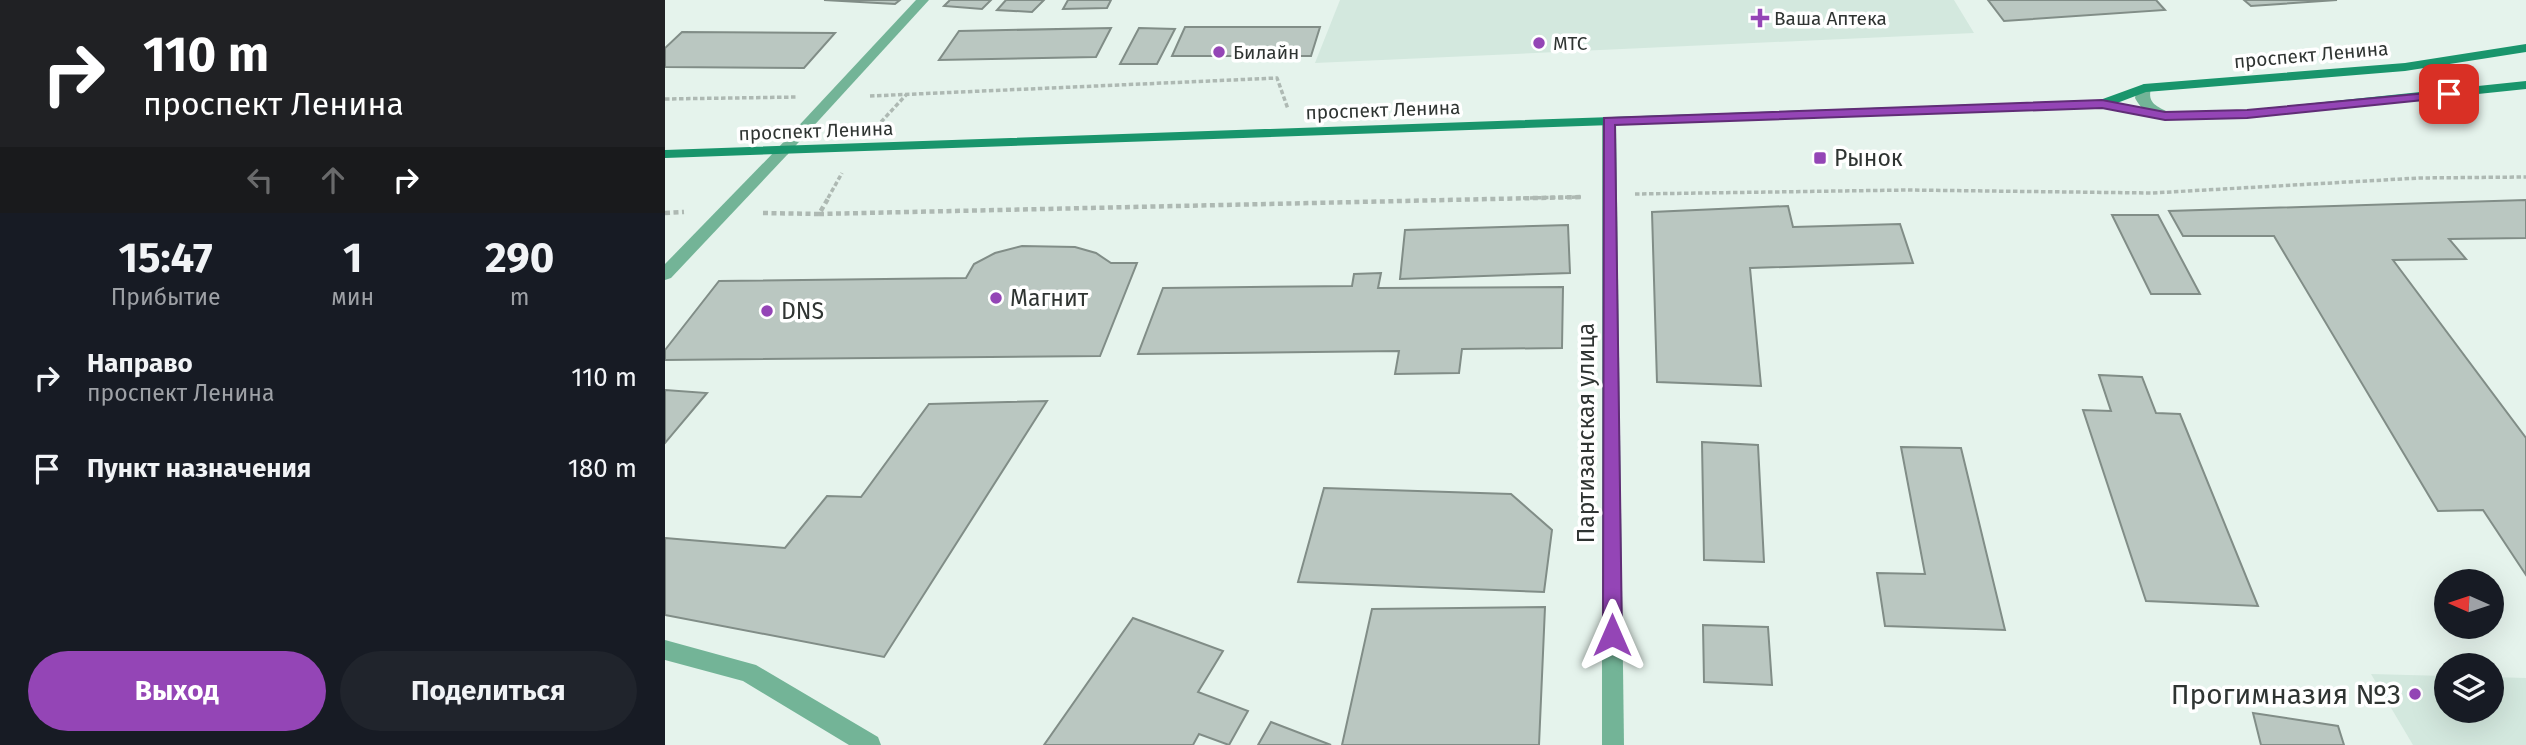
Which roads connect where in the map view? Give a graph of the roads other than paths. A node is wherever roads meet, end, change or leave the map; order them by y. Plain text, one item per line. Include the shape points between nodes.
1 (923, 0) edge
2 (2526, 48) edge
3 (2526, 86) edge
4 (2144, 88) junction
5 (2102, 104) junction
6 (2165, 116) junction
7 (1609, 121) junction
8 (782, 152) junction
9 (665, 154) edge
10 (665, 274) edge
11 (665, 650) edge
12 (870, 745) edge
13 (1613, 745) edge

1 - 8 street
2 - 4 main road, проспект Ленина via 2405,66
3 - 6 main road, проспект Ленина via 2247,114
4 - 5 main road, проспект Ленина
4 - 6 street via 2146,106
5 - 6 main road, проспект Ленина
5 - 7 main road, проспект Ленина
7 - 8 main road, проспект Ленина
7 - 13 street, Партизанская улица
8 - 9 main road, проспект Ленина
8 - 10 street
11 - 12 street via 748,673

